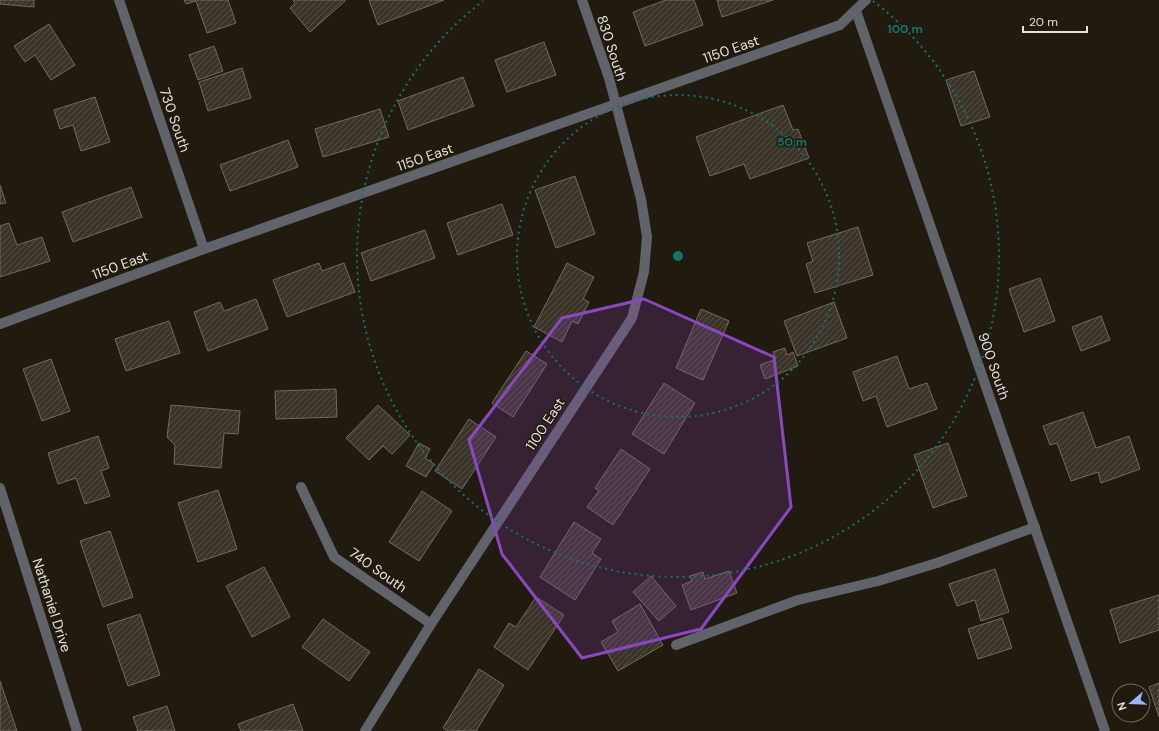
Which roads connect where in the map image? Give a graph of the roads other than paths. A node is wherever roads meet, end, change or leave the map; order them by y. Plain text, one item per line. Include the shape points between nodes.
1 (119, 0) edge
2 (582, 0) edge
3 (866, 0) edge
4 (856, 11) junction
5 (615, 105) junction
6 (204, 249) junction
7 (0, 324) edge
8 (301, 487) dead end
9 (0, 488) edge
10 (1035, 527) junction
11 (430, 624) junction
12 (676, 645) dead end
13 (77, 731) edge
14 (365, 731) edge
15 (1106, 731) edge

1 - 6 street, 730 South
2 - 5 street, 830 South
3 - 4 street, 1150 East
4 - 5 street, 1150 East via 840,25
4 - 10 street, 900 South
5 - 6 street, 1150 East
5 - 11 street, 1100 East via 641,198 647,237 644,272 632,318
6 - 7 street, 1150 East
8 - 11 street, 740 South via 334,557
9 - 13 street, Nathaniel Drive
10 - 12 street via 878,581 798,600
10 - 15 street, 900 South
11 - 14 street, 1100 East

